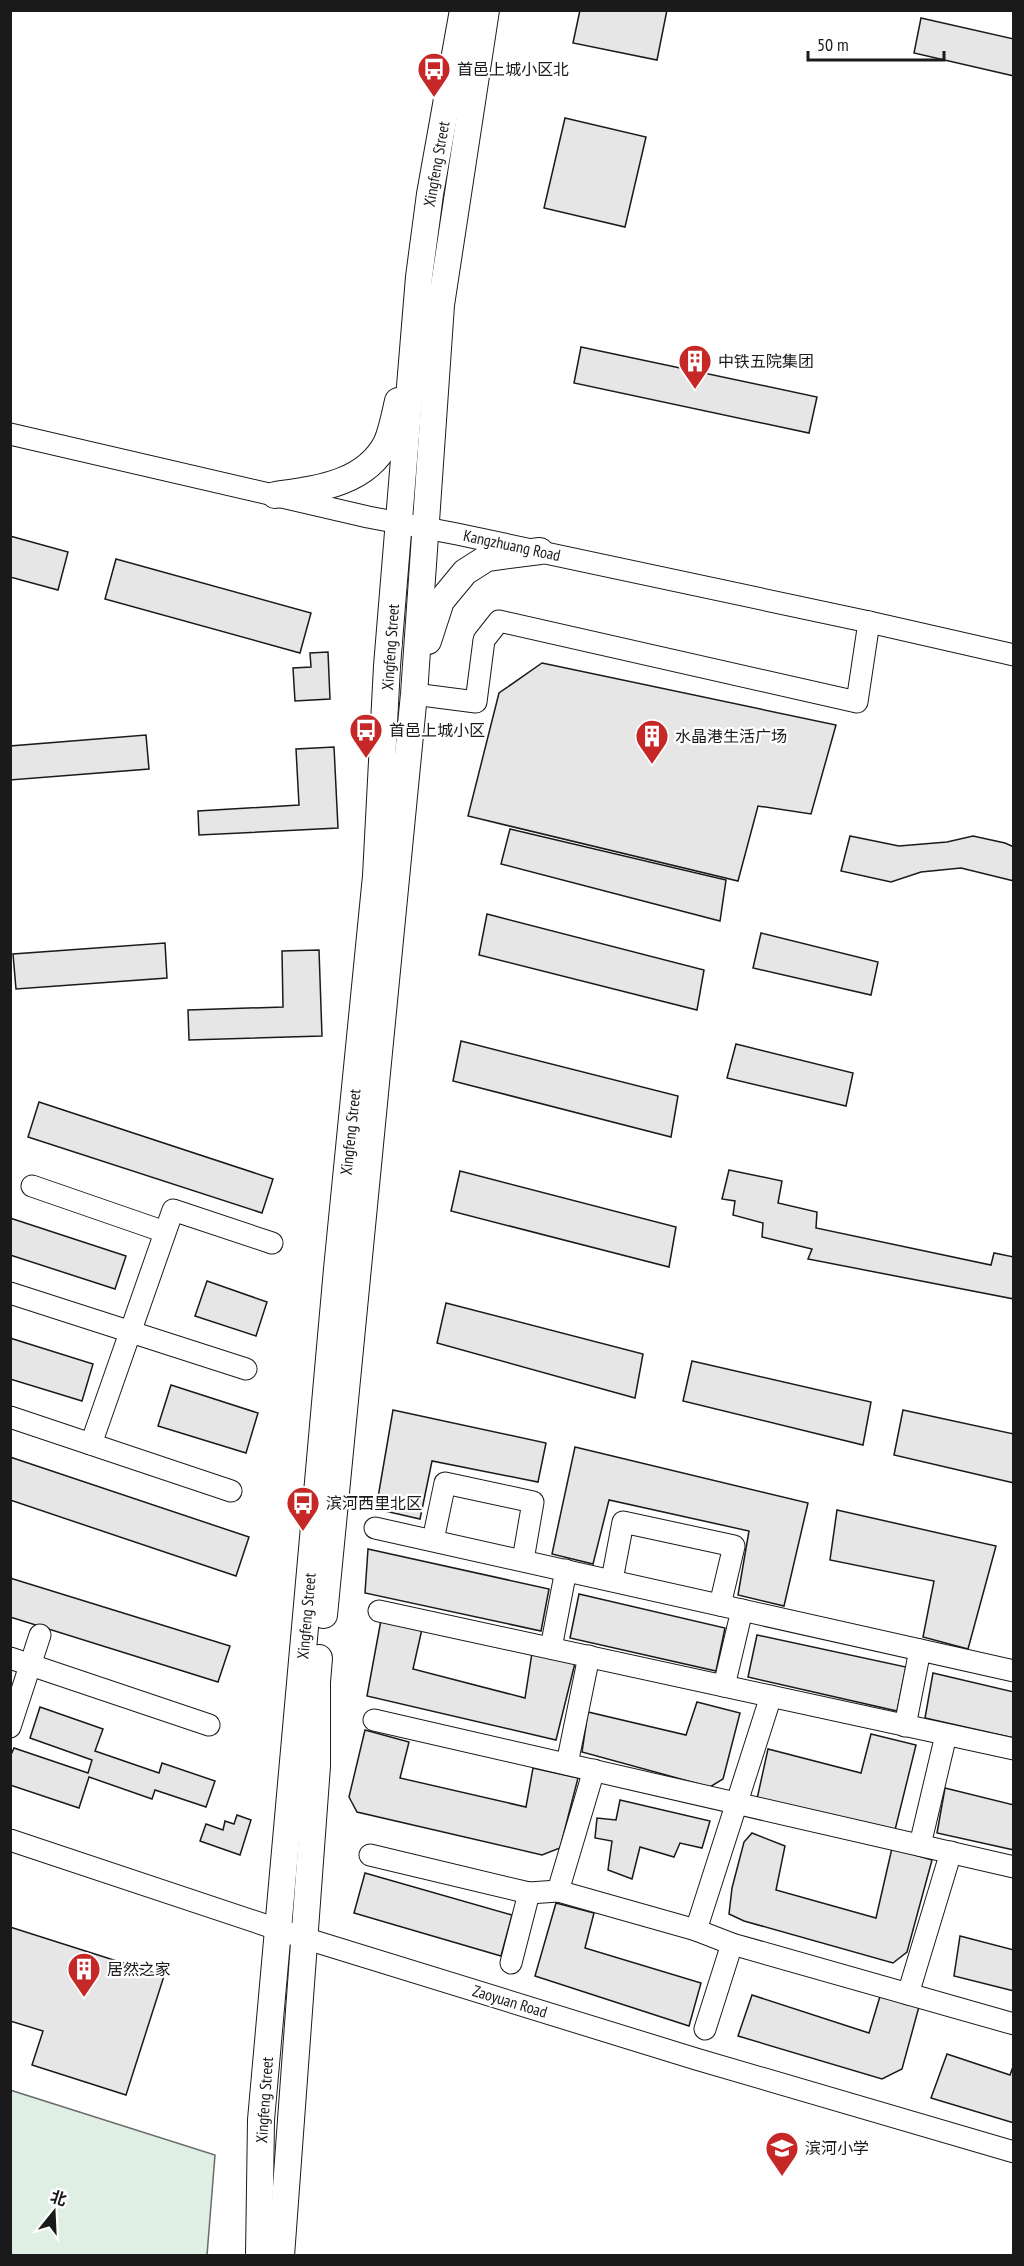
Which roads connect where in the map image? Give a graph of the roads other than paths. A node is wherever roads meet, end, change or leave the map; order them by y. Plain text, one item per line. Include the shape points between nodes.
1 (463, 10) edge
2 (486, 10) edge
3 (411, 378) junction
4 (10, 434) edge
5 (275, 495) junction
6 (400, 524) junction
7 (426, 529) junction
8 (540, 552) junction
9 (869, 622) junction
10 (1014, 655) edge
11 (415, 686) junction
12 (32, 1186) dead end
13 (165, 1232) junction
14 (272, 1243) dead end
15 (10, 1293) edge
16 (130, 1331) junction
17 (246, 1369) dead end
18 (10, 1417) edge
19 (91, 1444) junction
20 (231, 1491) dead end
21 (375, 1528) dead end
22 (434, 1540) junction
23 (523, 1560) junction
24 (566, 1570) junction
25 (612, 1580) junction
26 (720, 1605) junction
27 (742, 1610) junction
28 (380, 1611) dead end
29 (40, 1635) dead end
30 (551, 1648) junction
31 (920, 1650) junction
32 (589, 1656) junction
33 (20, 1662) edge
34 (1014, 1671) edge
35 (724, 1686) junction
36 (771, 1696) junction
37 (374, 1720) dead end
38 (209, 1725) dead end
39 (905, 1726) junction
40 (10, 1727) edge
41 (946, 1735) junction
42 (1014, 1749) edge
43 (567, 1764) junction
44 (594, 1770) junction
45 (737, 1803) junction
46 (10, 1840) edge
47 (920, 1845) junction
48 (951, 1852) junction
49 (370, 1856) dead end
50 (1014, 1867) edge
51 (558, 1891) junction
52 (529, 1893) junction
53 (277, 1930) junction
54 (696, 1930) junction
55 (303, 1938) junction
56 (732, 1944) junction
57 (512, 1962) dead end
58 (908, 1995) junction
59 (1014, 2024) edge
60 (705, 2029) dead end
61 (1014, 2152) edge
62 (259, 2256) edge
63 (281, 2256) edge

1 - 3 main road, Xingfeng Street via 430,194
2 - 7 main road, Xingfeng Street via 441,305
3 - 5 main road via 399,398 387,441 373,464 343,482
3 - 6 main road, Xingfeng Street
4 - 5 street, Kangzhuang Road
5 - 6 street, Kangzhuang Road
6 - 7 street, Kangzhuang Road
6 - 53 main road, Xingfeng Street via 387,666 376,876
7 - 8 street, Kangzhuang Road
7 - 11 main road, Xingfeng Street
8 - 9 street, Kangzhuang Road
8 - 11 main road via 487,558 465,572 441,602
9 - 10 street, Kangzhuang Road
9 - 11 street via 857,702 499,621 484,640 476,702
11 - 55 main road, Xingfeng Street via 317,1682 317,1766
12 - 13 street
13 - 14 street via 172,1210
13 - 16 street
15 - 16 street
16 - 17 street
16 - 19 street
18 - 19 street
19 - 20 street
21 - 22 street
22 - 23 street
22 - 23 street via 445,1483 533,1502
23 - 24 street
24 - 25 street
24 - 30 street
25 - 26 street
25 - 26 street via 623,1522 734,1546
26 - 27 street
27 - 31 street
27 - 35 street
28 - 30 street
29 - 33 street
30 - 32 street
31 - 34 street
31 - 39 street
32 - 35 street
32 - 43 street
33 - 38 street
33 - 40 street
35 - 36 street
36 - 39 street
36 - 45 street
37 - 43 street
39 - 41 street
41 - 42 street
41 - 47 street
43 - 44 street
44 - 45 street
44 - 51 street
45 - 47 street
45 - 54 street
46 - 53 street, Zaoyuan Road
47 - 48 street
48 - 50 street
48 - 58 street
49 - 52 street
51 - 52 street
51 - 54 street
52 - 57 street
53 - 55 street, Zaoyuan Road
53 - 62 main road, Xingfeng Street via 261,2120
54 - 56 street
55 - 61 street, Zaoyuan Road
55 - 63 main road, Xingfeng Street
56 - 58 street
56 - 60 street
58 - 59 street

